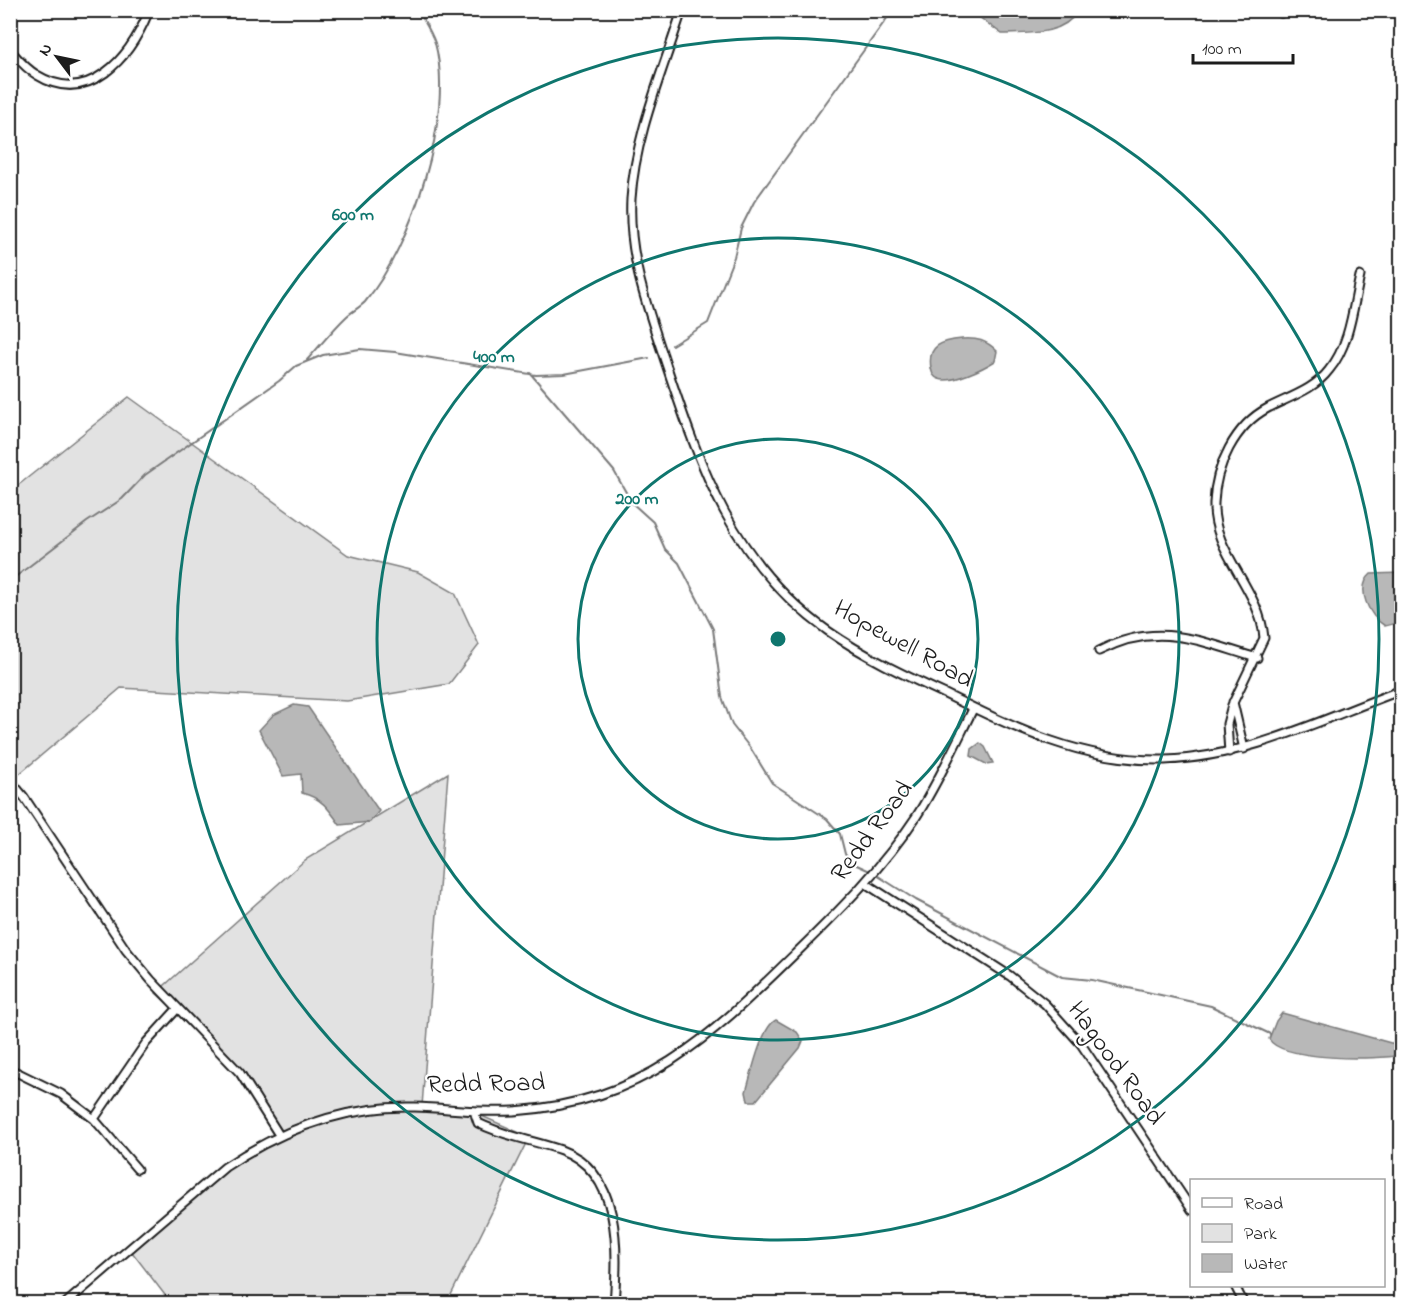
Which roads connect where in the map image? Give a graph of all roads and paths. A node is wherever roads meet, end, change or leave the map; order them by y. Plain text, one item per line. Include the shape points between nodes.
1 (682, 10) edge
2 (148, 13) dead end
3 (10, 50) edge
4 (1360, 276) dead end
5 (1099, 651) dead end
6 (1257, 658) junction
7 (1401, 690) edge
8 (1233, 702) junction
9 (973, 709) junction
10 (1245, 748) junction
11 (1229, 752) junction
12 (10, 780) edge
13 (865, 883) junction
14 (178, 1008) junction
15 (10, 1069) edge
16 (474, 1111) junction
17 (94, 1119) junction
18 (279, 1135) junction
19 (137, 1169) dead end
20 (1190, 1208) edge
21 (1236, 1287) edge
22 (65, 1304) edge
23 (614, 1304) edge
24 (1244, 1304) edge

1 - 9 street, Hopewell Road via 638,151 631,200 632,234 643,297 705,475 724,516 749,555 801,610 862,652
2 - 3 street via 122,60 86,82 62,84 44,79
4 - 6 street via 1346,340 1331,369 1313,386 1247,423 1231,445 1217,481 1214,505 1218,531 1253,595 1264,631
5 - 6 street via 1122,641 1167,634
6 - 8 street
7 - 10 street, Hopewell Road
8 - 10 street
8 - 11 street via 1227,724
9 - 11 street, Hopewell Road via 1054,744 1100,755 1164,760
9 - 13 street, Redd Road via 916,817
10 - 11 street, Hopewell Road
12 - 14 street via 126,950
13 - 16 street, Redd Road via 726,1020 665,1067 634,1083 584,1100 513,1111
13 - 20 street, Hagood Road via 1010,976 1045,1004 1081,1044
14 - 17 street via 146,1043
14 - 18 street via 240,1073
15 - 17 street via 61,1094
16 - 18 street, Redd Road via 373,1109 323,1119
16 - 23 street via 478,1123 498,1133 571,1155 599,1183 614,1220
17 - 19 street
18 - 22 street, Redd Road via 207,1181
21 - 24 street

